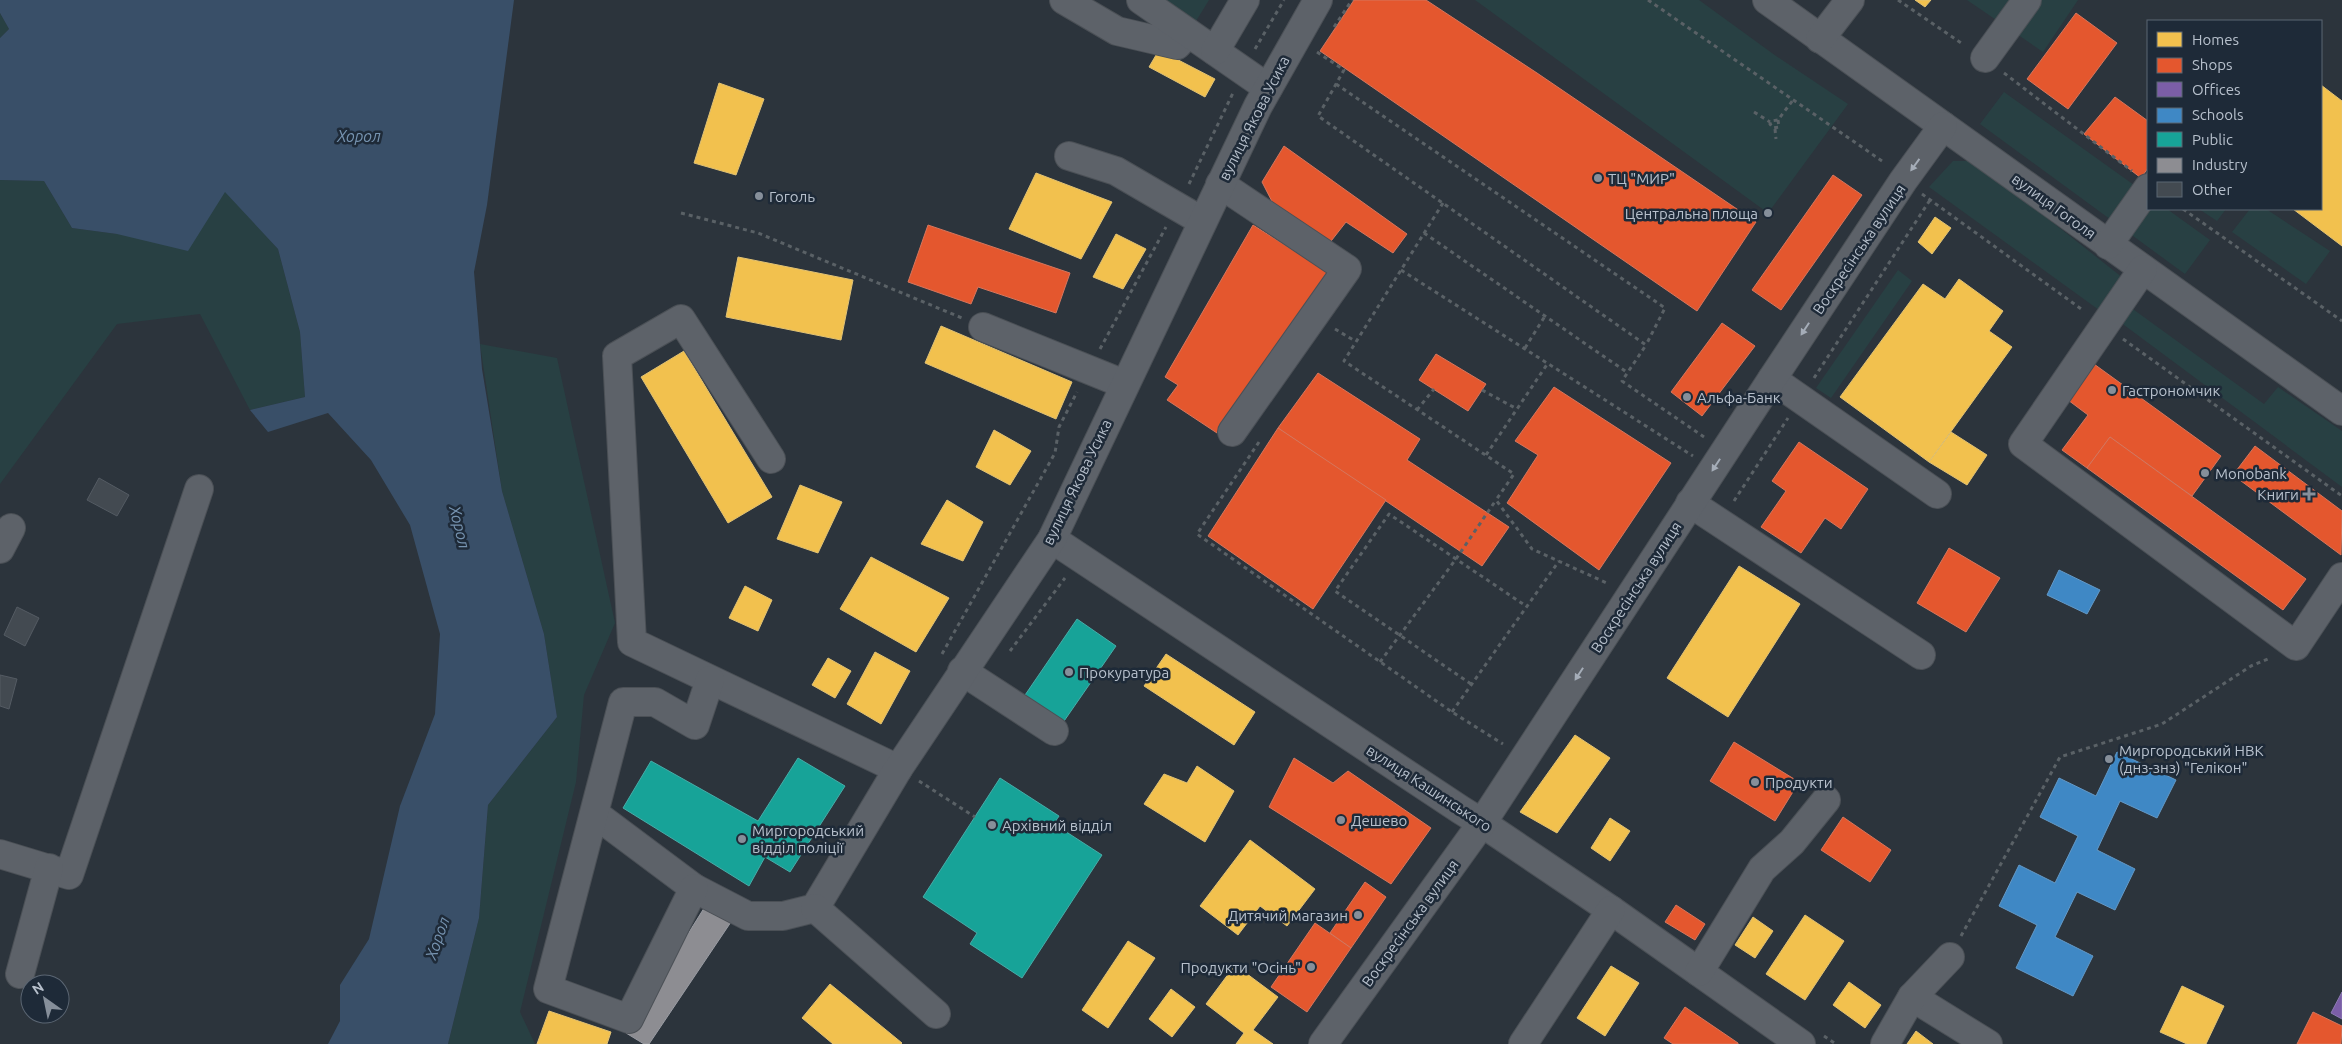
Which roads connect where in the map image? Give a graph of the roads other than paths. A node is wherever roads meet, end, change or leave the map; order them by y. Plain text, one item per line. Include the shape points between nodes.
1 (1064, 0) edge
2 (1141, 0) edge
3 (1245, 0) edge
4 (1318, 0) edge
5 (1767, 0) edge
6 (1850, 0) edge
7 (2027, 0) edge
8 (1188, 33) junction
9 (1820, 39) junction
10 (1215, 51) junction
11 (1985, 58) road end
12 (1268, 88) junction
13 (1943, 126) junction
14 (1069, 156) dead end
15 (2141, 180) edge
16 (1220, 184) junction
17 (1202, 221) junction
18 (2108, 245) junction
19 (2143, 270) junction
20 (983, 327) road end
21 (1772, 379) junction
22 (1124, 384) junction
23 (2342, 411) edge
24 (1232, 432) dead end
25 (771, 459) dead end
26 (199, 490) dead end
27 (1937, 494) dead end
28 (1690, 503) junction
29 (1052, 539) junction
30 (2341, 581) edge
31 (1921, 655) dead end
32 (951, 664) junction
33 (710, 680) junction
34 (1054, 731) dead end
35 (911, 771) junction
36 (1826, 800) dead end
37 (595, 814) junction
38 (1482, 822) junction
39 (0, 854) edge
40 (48, 868) junction
41 (694, 888) junction
42 (815, 908) junction
43 (1611, 910) junction
44 (1950, 957) road end
45 (1700, 972) junction
46 (20, 974) dead end
47 (1912, 997) junction
48 (936, 1014) dead end
49 (1322, 1044) edge
50 (1524, 1044) edge
51 (1801, 1044) edge
52 (1886, 1044) edge
53 (1988, 1044) edge

1 - 8 street via 1117,31 1177,45
2 - 8 street
3 - 10 street
4 - 12 street, вулиця Якова Усика
5 - 9 street, вулиця Гоголя
6 - 9 street
7 - 11 street
8 - 10 street
9 - 13 street, вулиця Гоголя
10 - 12 street
12 - 16 street, вулиця Якова Усика
13 - 18 street, вулиця Гоголя
13 -> 21 street, Воскресінська вулиця
14 - 17 street via 1116,171
15 - 18 street
16 - 17 street, вулиця Якова Усика
16 - 24 street via 1347,269
17 - 22 street, вулиця Якова Усика
18 - 19 street, вулиця Гоголя
19 - 23 street, вулиця Гоголя
19 - 30 street via 2023,444 2296,646
20 - 22 street
21 - 27 street
21 -> 28 street, Воскресінська вулиця
22 - 29 street, вулиця Якова Усика
25 - 33 street via 681,319 618,356 632,642
26 - 40 street via 69,875
28 - 31 street
28 -> 38 street, Воскресінська вулиця
29 - 32 street, вулиця Якова Усика
29 - 38 street, вулиця Кашинського
32 - 34 street
32 - 35 street, вулиця Якова Усика
33 - 35 street
33 - 37 street via 695,725 655,702 623,702
35 - 42 street, вулиця Якова Усика
36 - 45 street via 1792,842 1762,869
37 - 41 street
37 - 41 street via 548,990 629,1019
38 - 43 street, вулиця Кашинського
38 - 49 street, Воскресінська вулиця
39 - 40 street
40 - 46 street
41 - 42 street via 748,916 783,916
42 - 48 street
43 - 45 street, вулиця Кашинського
43 - 50 street
44 - 47 street
45 - 51 street, вулиця Кашинського
47 - 52 street
47 - 53 street

